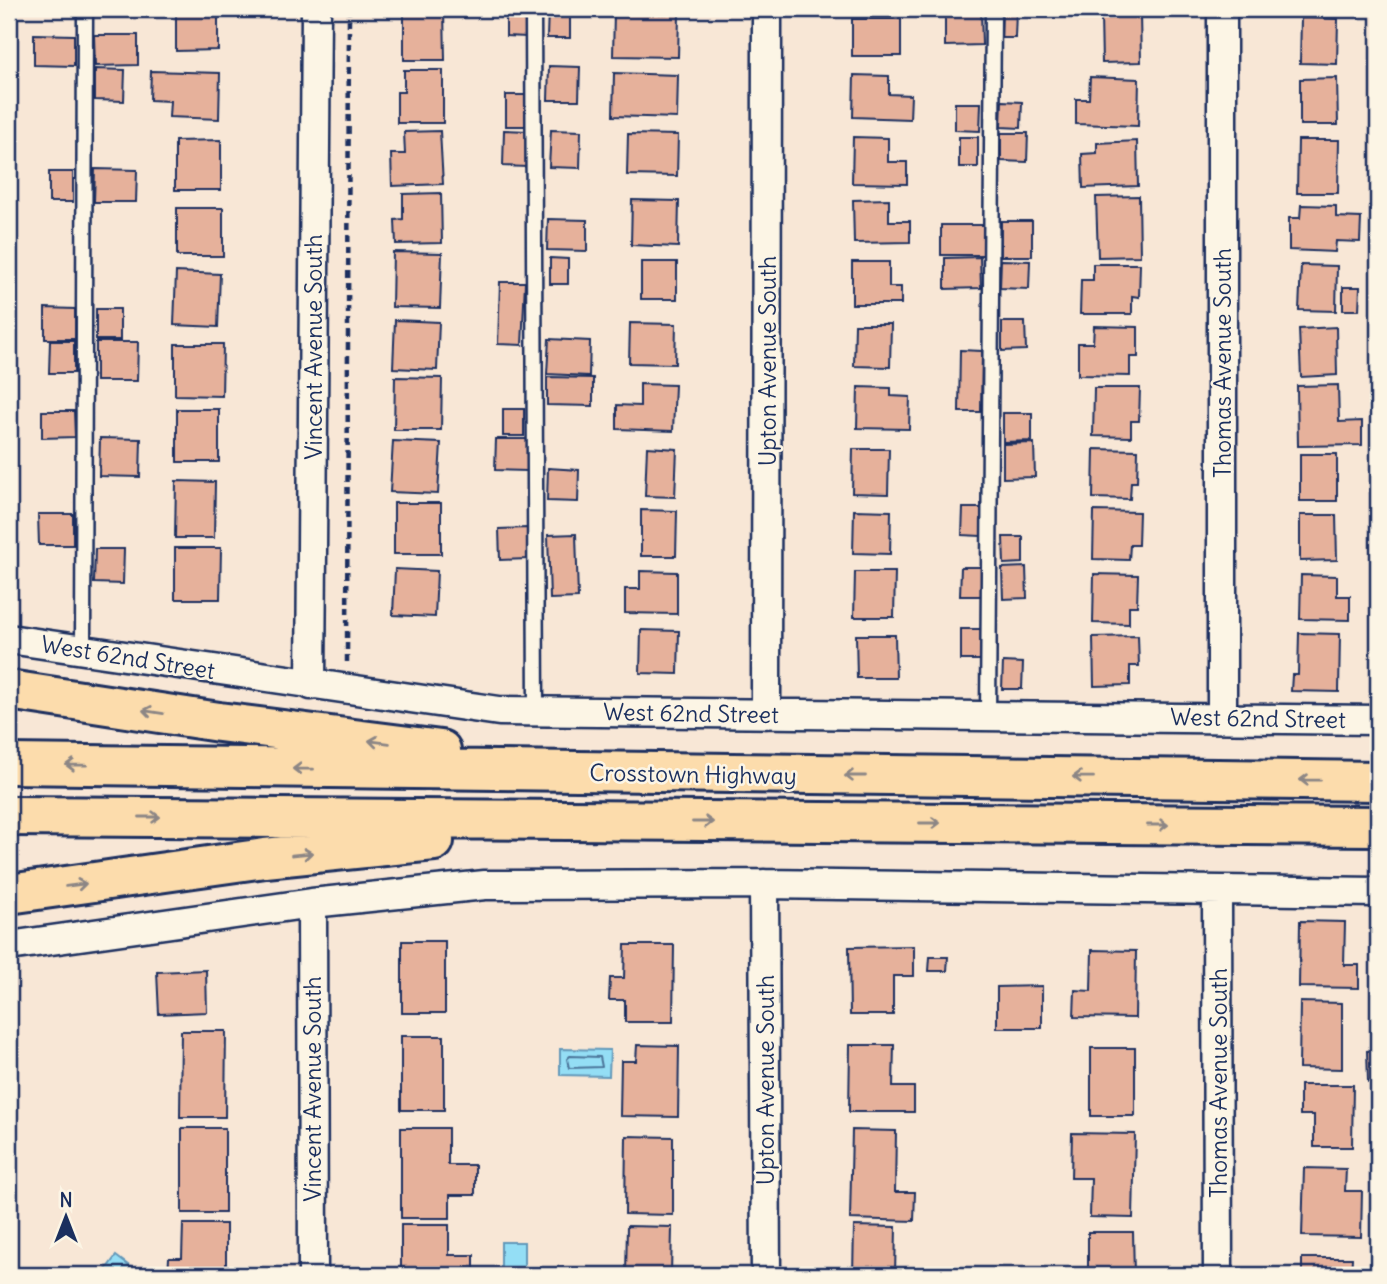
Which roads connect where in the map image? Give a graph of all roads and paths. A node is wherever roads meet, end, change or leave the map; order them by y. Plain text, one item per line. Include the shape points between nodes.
1 (85, 9) edge
2 (316, 9) edge
3 (349, 9) edge
4 (533, 9) edge
5 (767, 9) edge
6 (993, 9) edge
7 (1222, 9) edge
8 (9, 639) edge
9 (83, 650) junction
10 (347, 668) dead end
11 (311, 685) junction
12 (9, 690) edge
13 (536, 712) junction
14 (766, 714) junction
15 (988, 716) junction
16 (1222, 717) junction
17 (1378, 720) edge
18 (9, 764) edge
19 (641, 774) junction
20 (1378, 781) edge
21 (9, 816) edge
22 (635, 821) junction
23 (1378, 826) edge
24 (764, 884) junction
25 (1217, 891) junction
26 (1378, 892) edge
27 (9, 894) edge
28 (312, 902) junction
29 (9, 946) edge
30 (313, 1275) edge
31 (766, 1275) edge
32 (1218, 1275) edge

1 - 9 lane
2 - 11 street, Vincent Avenue South
3 - 10 path
4 - 13 lane
5 - 14 street, Upton Avenue South
6 - 15 lane
7 - 16 street, Thomas Avenue South
8 - 9 street, West 62nd Street
9 - 11 street, West 62nd Street
11 - 13 street, West 62nd Street
19 -> 12 highway via 219,722
13 - 14 street, West 62nd Street
14 - 15 street, West 62nd Street
15 - 16 street, West 62nd Street
16 - 17 street, West 62nd Street
19 -> 18 highway, Crosstown Highway
20 -> 19 highway, Crosstown Highway
21 -> 22 highway, Crosstown Highway
22 -> 23 highway, Crosstown Highway
27 -> 22 highway via 265,858
24 - 25 street
24 - 28 street via 485,885
24 - 31 street, Upton Avenue South
25 - 26 street
25 - 32 street, Thomas Avenue South
28 - 29 street
28 - 30 street, Vincent Avenue South

